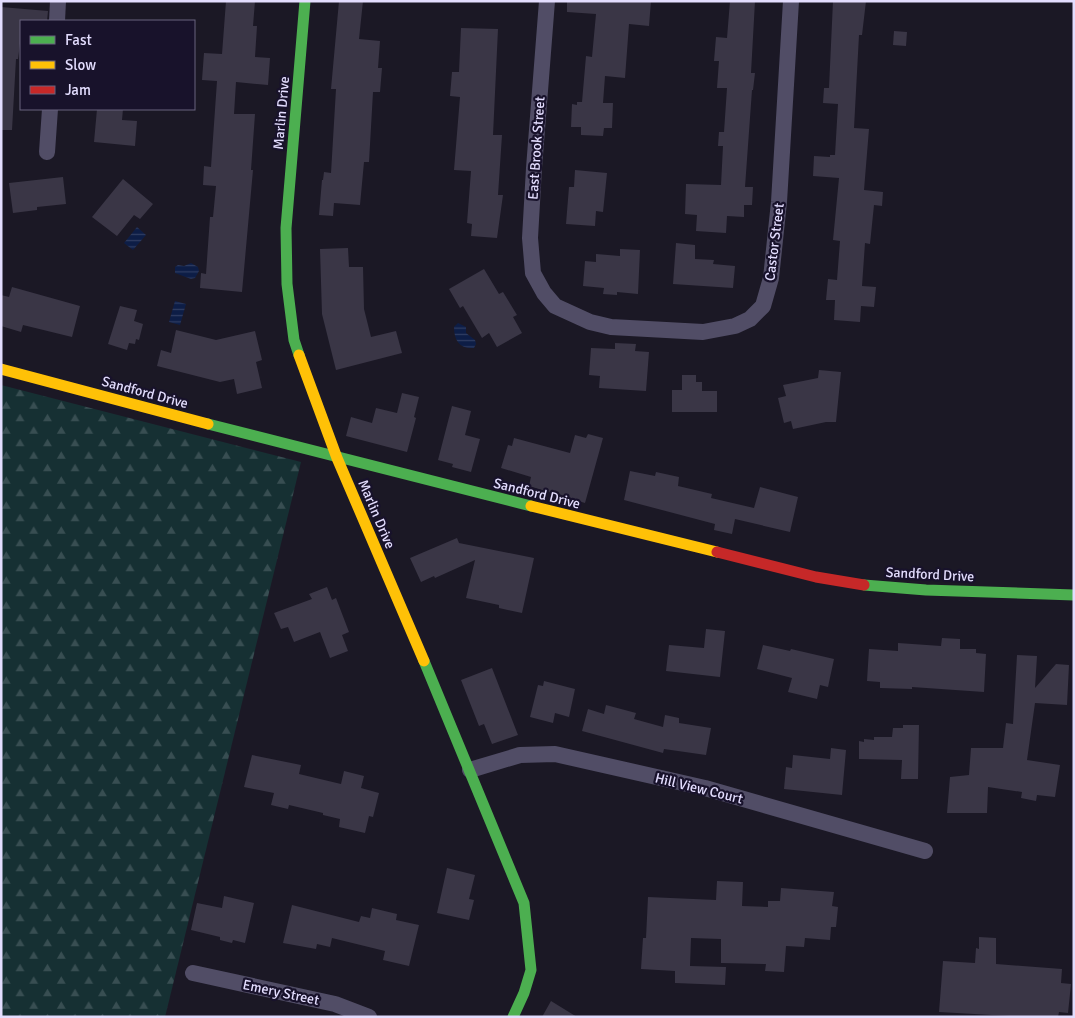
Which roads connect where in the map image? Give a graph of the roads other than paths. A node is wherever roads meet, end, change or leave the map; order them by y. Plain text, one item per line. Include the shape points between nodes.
1 (58, 1) edge
2 (305, 1) edge
3 (547, 1) edge
4 (792, 1) edge
5 (56, 20) edge
6 (50, 110) edge
7 (47, 152) dead end
8 (544, 293) joint
9 (1, 369) edge
10 (336, 458) junction
11 (1074, 595) edge
12 (470, 770) junction
13 (925, 851) dead end
14 (193, 973) dead end
15 (369, 1017) edge
16 (513, 1017) edge

1 - 5 street
2 - 10 street, Marlin Drive via 286,228 287,284 294,340
3 - 8 street, East Brook Street via 530,238 534,273
4 - 8 street, Castor Street via 776,244 763,306 750,319 735,326 703,332 610,327 554,306
6 - 7 street
9 - 10 street, Sandford Drive
10 - 11 street, Sandford Drive via 816,577 926,590
10 - 12 street, Marlin Drive
12 - 13 street, Hill View Court via 520,755 555,754 705,788
12 - 16 street, Marlin Drive via 524,903 531,970
14 - 15 street, Emery Street via 335,1004

